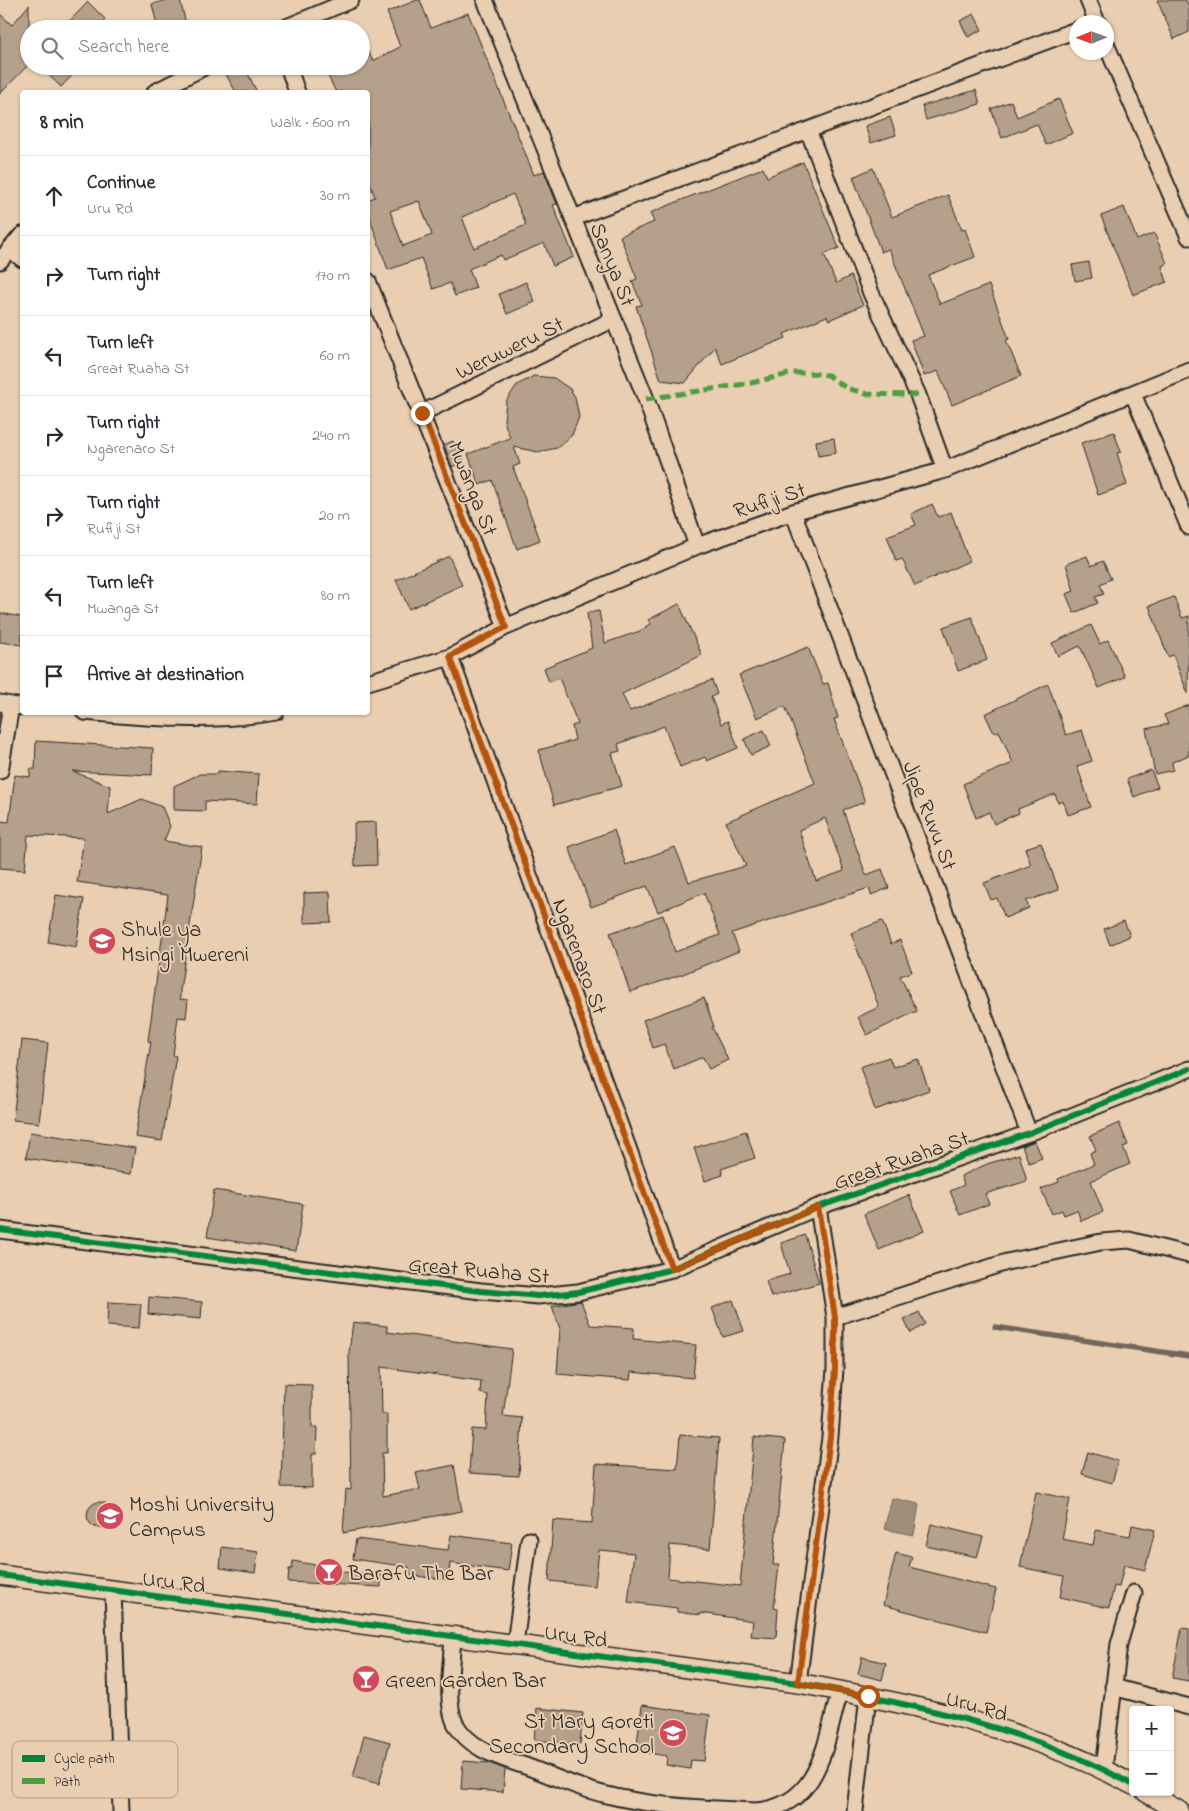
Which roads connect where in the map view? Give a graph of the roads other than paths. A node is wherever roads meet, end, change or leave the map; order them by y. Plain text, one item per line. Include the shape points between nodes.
1 (351, 0) edge
2 (485, 0) edge
3 (1088, 0) edge
4 (1094, 15) edge
5 (303, 20) edge
6 (1069, 33) edge
7 (1113, 60) edge
8 (188, 75) edge
9 (291, 75) edge
10 (159, 90) edge
11 (296, 90) edge
12 (808, 130) junction
13 (573, 218) junction
14 (1189, 236) edge
15 (20, 237) edge
16 (10, 249) junction
17 (20, 257) edge
18 (0, 261) edge
19 (370, 286) edge
20 (614, 318) junction
21 (1189, 370) edge
22 (1133, 394) junction
23 (422, 413) junction
24 (945, 470) junction
25 (793, 512) junction
26 (1189, 527) edge
27 (697, 546) junction
28 (506, 627) junction
29 (450, 656) junction
30 (370, 681) edge
31 (11, 706) edge
32 (113, 715) edge
33 (255, 715) edge
34 (0, 771) edge
35 (1189, 1069) edge
36 (1029, 1133) junction
37 (818, 1207) junction
38 (0, 1230) edge
39 (1189, 1255) edge
40 (672, 1269) junction
41 (835, 1317) junction
42 (529, 1540) dead end
43 (0, 1575) edge
44 (113, 1591) junction
45 (1134, 1593) dead end
46 (453, 1636) junction
47 (516, 1644) junction
48 (798, 1683) junction
49 (1113, 1687) junction
50 (840, 1691) junction
51 (868, 1696) junction
52 (1189, 1707) edge
53 (118, 1741) edge
54 (1104, 1769) junction
55 (1129, 1783) edge
56 (1153, 1796) edge
57 (121, 1798) edge
58 (121, 1811) edge
59 (855, 1811) edge
60 (1180, 1811) edge

1 - 5 street
2 - 13 street, Sanya St
3 - 4 street
6 - 12 street
7 - 14 street
8 - 10 street
9 - 11 street
12 - 13 street
12 - 24 street via 871,293 918,395
13 - 20 street, Sanya St
15 - 16 street
16 - 17 street
16 - 18 street
19 - 23 street, Mwanga St
20 - 23 street, Weruweru St
20 - 27 street, Sanya St
21 - 22 street, Rufiji St
22 - 24 street, Rufiji St
22 - 26 street
23 - 28 street, Mwanga St
24 - 25 street, Rufiji St
25 - 27 street, Rufiji St
25 - 36 street, Jipe Ruvu St
27 - 28 street, Rufiji St
28 - 29 street, Rufiji St
29 - 30 street, Rufiji St
29 - 40 street, Ngarenaro St
31 - 34 street
32 - 33 street via 142,718
35 - 36 street, Great Ruaha St
36 - 37 street, Great Ruaha St
37 - 40 street, Great Ruaha St
37 - 41 street
38 - 40 street, Great Ruaha St via 538,1296 578,1292
39 - 41 street via 1129,1240 1101,1242 1007,1262
41 - 48 street via 830,1437
42 - 47 street
43 - 44 street, Uru Rd
44 - 46 street, Uru Rd
44 - 53 street
45 - 49 street via 1119,1644
46 - 47 street, Uru Rd
46 - 50 street via 452,1709 454,1721 467,1739 505,1760 604,1794 651,1802 755,1811 770,1810 787,1803 805,1789 817,1771
47 - 48 street, Uru Rd
48 - 50 street, Uru Rd
49 - 52 street
49 - 54 street
50 - 51 street, Uru Rd
51 - 54 street, Uru Rd via 984,1724
51 - 59 street
54 - 55 street, Uru Rd
56 - 60 street
57 - 58 street

